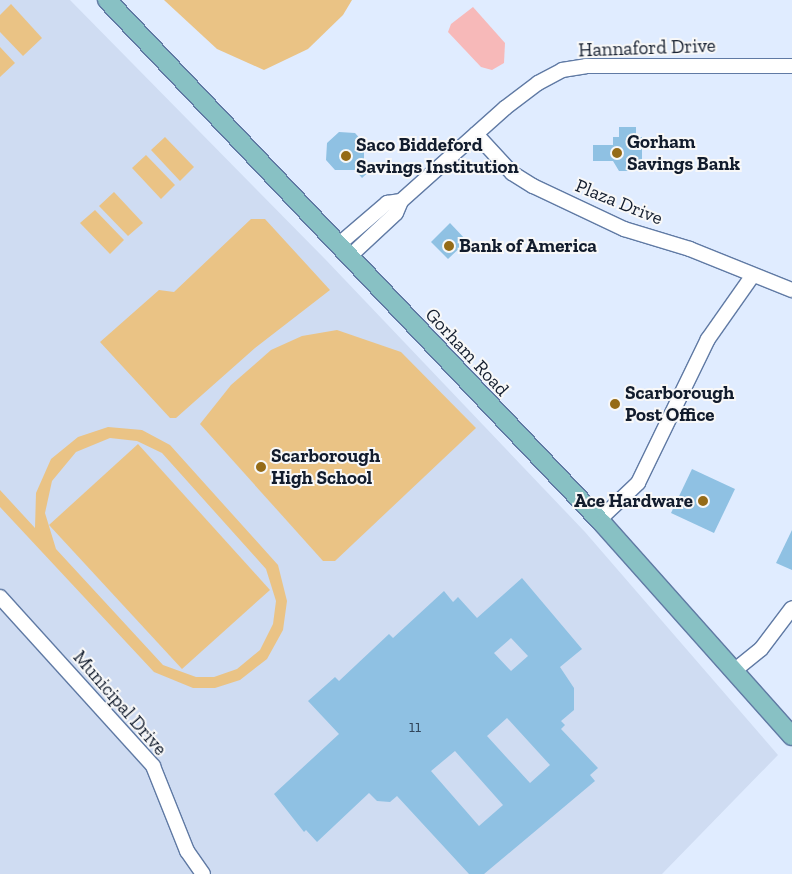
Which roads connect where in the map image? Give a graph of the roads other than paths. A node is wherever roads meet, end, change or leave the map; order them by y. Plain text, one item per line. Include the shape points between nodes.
1 (107, 0) edge
2 (792, 66) edge
3 (476, 134) junction
4 (344, 251) junction
5 (753, 275) junction
6 (792, 290) edge
7 (599, 520) junction
8 (0, 597) edge
9 (792, 608) edge
10 (735, 670) junction
11 (792, 736) edge
12 (203, 874) edge

1 - 4 main road, Gorham Road
2 - 3 street, Hannaford Drive via 586,66 562,70 524,92
3 - 4 street, Hannaford Drive via 401,201 396,213
3 - 5 street, Plaza Drive via 512,173 533,186 624,229 690,249
4 - 7 main road, Gorham Road
5 - 6 street, Plaza Drive
5 - 7 street via 708,339 638,484
7 - 10 main road, Gorham Road
8 - 12 street, Municipal Drive via 153,766 187,851
9 - 10 street via 761,649
10 - 11 main road, Gorham Road

